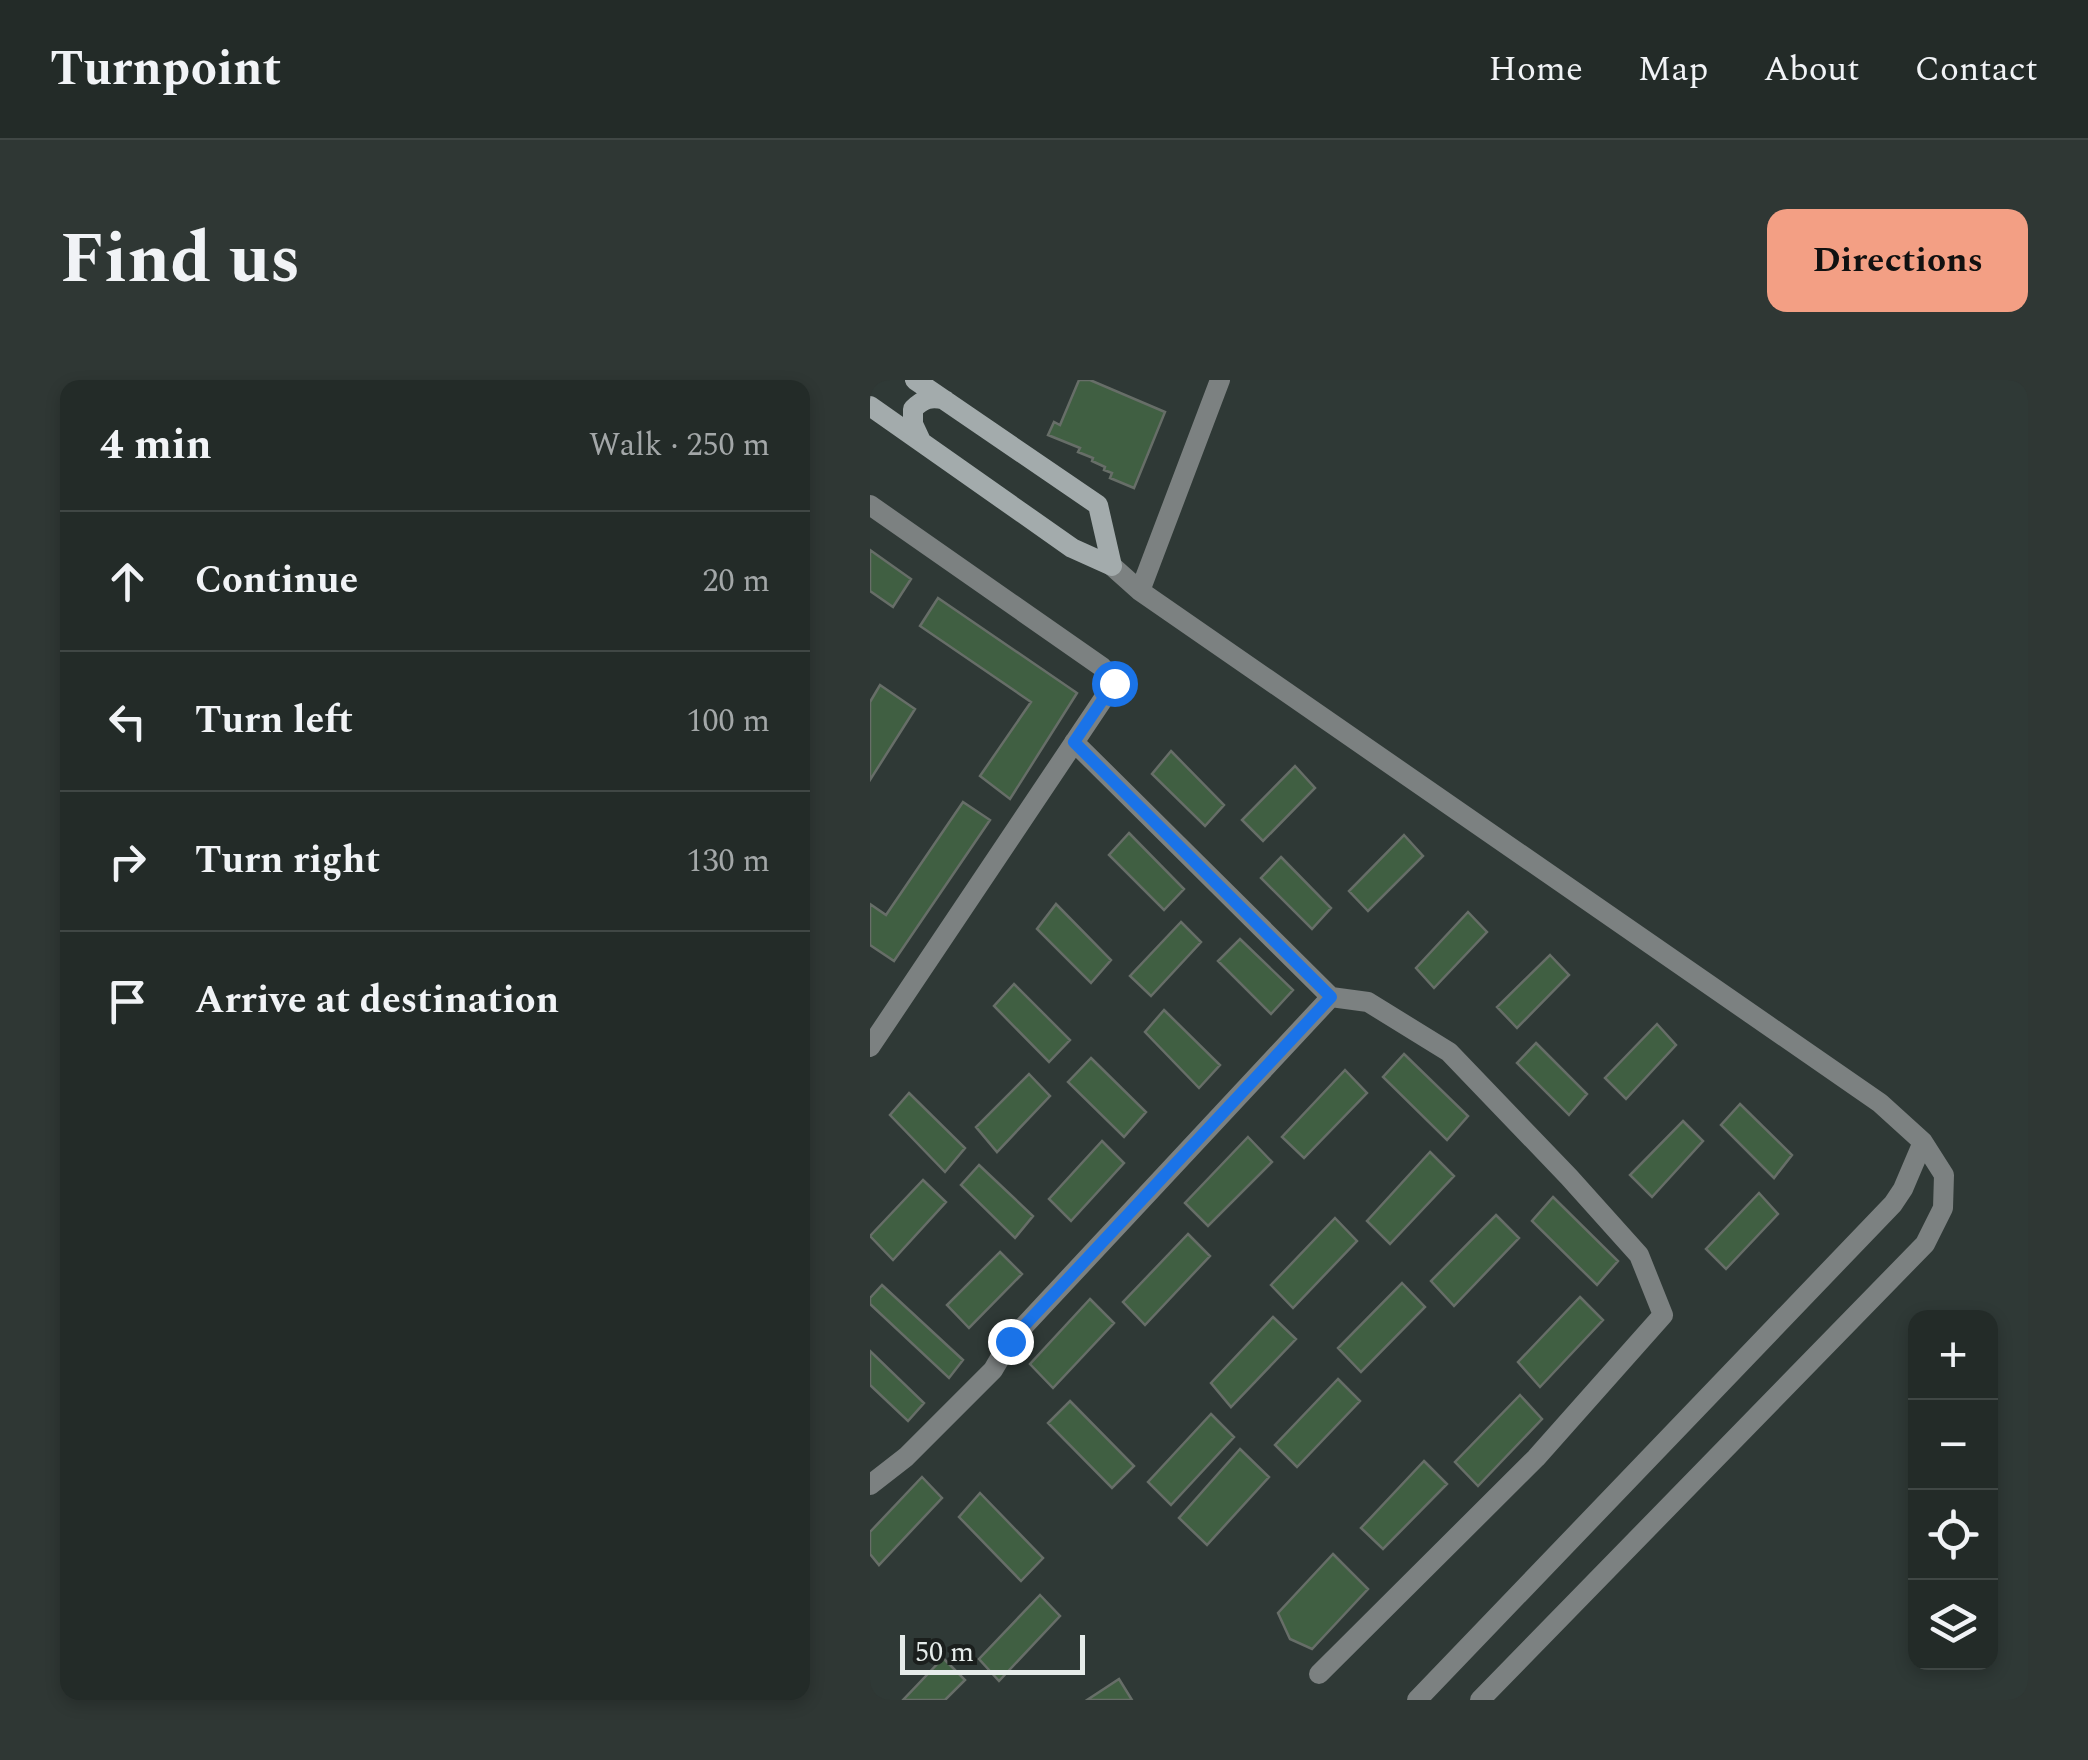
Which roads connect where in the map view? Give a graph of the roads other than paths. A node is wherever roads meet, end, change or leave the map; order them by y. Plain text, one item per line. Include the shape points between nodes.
1 (915, 380) edge
2 (1220, 380) edge
3 (945, 400) junction
4 (870, 406) edge
5 (922, 442) junction
6 (870, 505) edge
7 (1112, 566) junction
8 (1140, 591) junction
9 (1074, 742) junction
10 (1331, 997) junction
11 (870, 1008) edge
12 (888, 1020) junction
13 (870, 1047) edge
14 (1923, 1142) junction
15 (870, 1485) edge
16 (1319, 1674) dead end
17 (1416, 1700) edge
18 (1480, 1700) edge

1 - 3 main road
2 - 8 street
3 - 5 main road via 921,401 913,410
3 - 7 main road via 1098,504
4 - 5 main road
5 - 7 main road via 1072,548
6 - 9 street via 1102,666 1114,683
7 - 8 street
8 - 14 street via 1880,1103
9 - 10 street
9 - 12 street
10 - 15 street via 1010,1341 994,1370
10 - 16 street via 1368,1002 1449,1052 1639,1255 1663,1315 1536,1458
11 - 12 street
12 - 13 street
14 - 17 street via 1893,1204
14 - 18 street via 1944,1174 1943,1208 1925,1244

